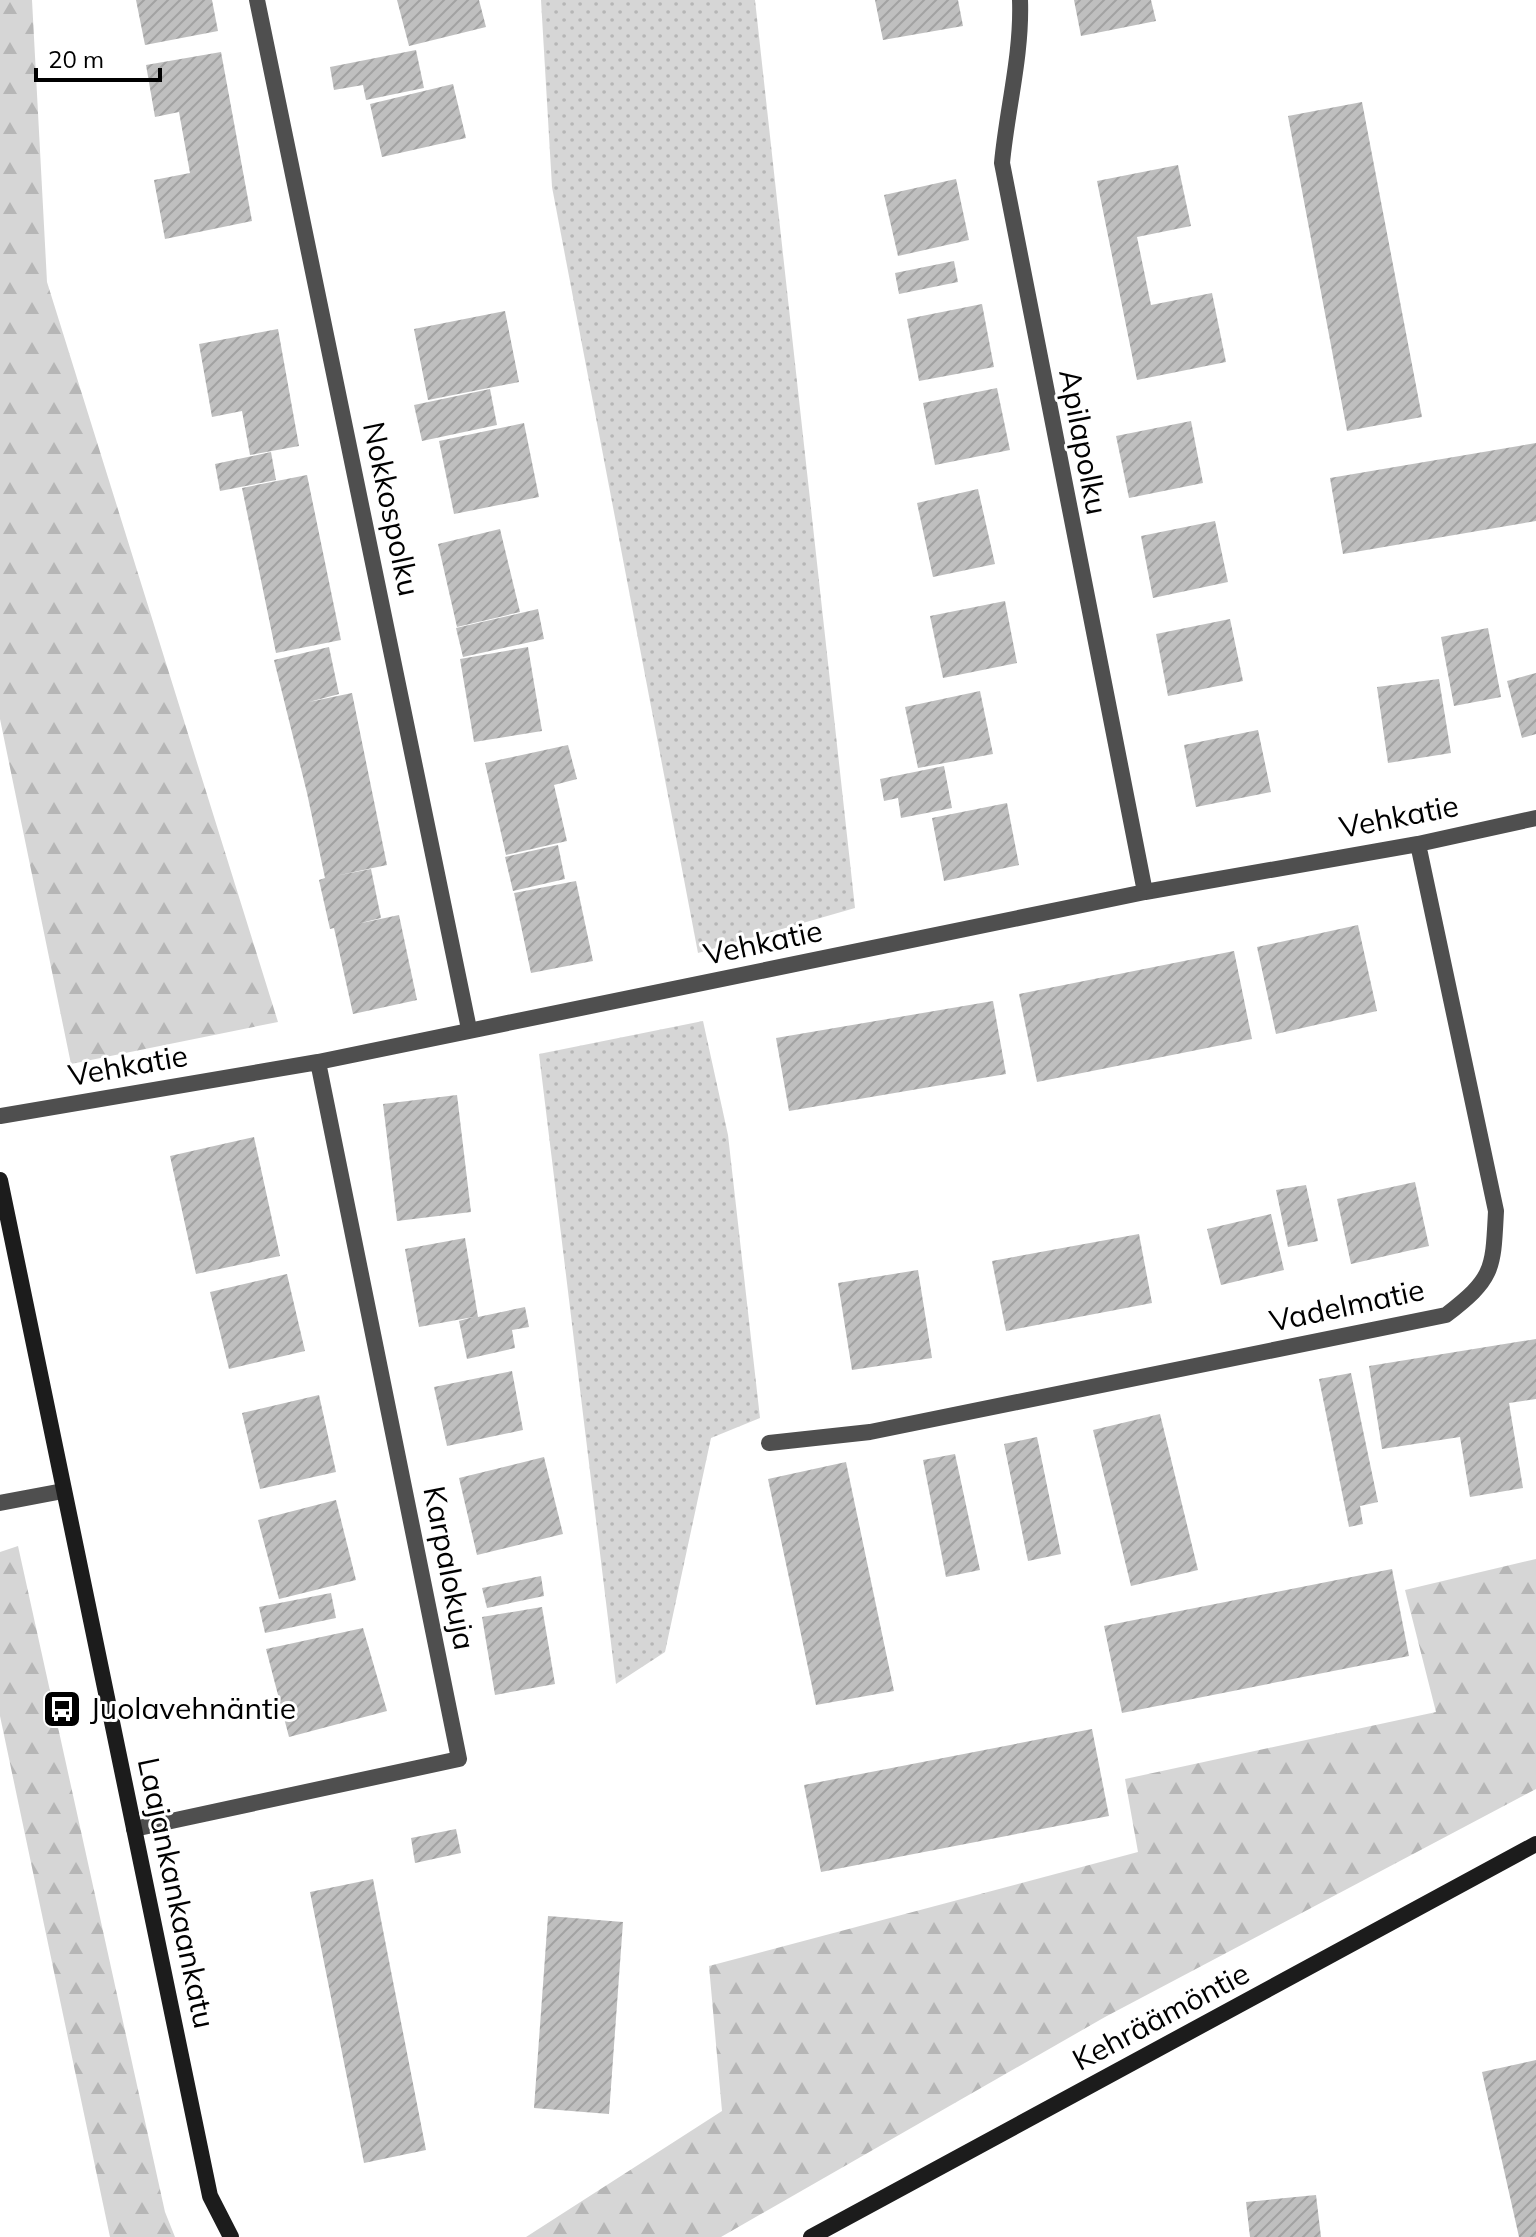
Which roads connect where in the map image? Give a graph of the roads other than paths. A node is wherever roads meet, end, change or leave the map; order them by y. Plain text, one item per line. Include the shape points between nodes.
1 (257, 0) edge
2 (1020, 0) edge
3 (1536, 818) edge
4 (1418, 844) junction
5 (1145, 892) junction
6 (469, 1029) junction
7 (318, 1062) junction
8 (0, 1116) edge
9 (0, 1180) edge
10 (769, 1443) dead end
11 (63, 1491) junction
12 (0, 1503) edge
13 (134, 1829) junction
14 (1536, 1844) edge
15 (231, 2237) edge
16 (811, 2237) edge

1 - 6 street, Nokkospolku
2 - 5 street, Apilapolku via 1021,35 1002,163
3 - 4 street, Vehkatie
4 - 5 street, Vehkatie
4 - 10 street, Vadelmatie via 1496,1211 1494,1265 1475,1292 1446,1315 870,1432
5 - 6 street, Vehkatie
6 - 7 street, Vehkatie
7 - 8 street, Vehkatie
7 - 13 street, Karpalokuja via 459,1759
9 - 11 street, Laajankankaankatu
11 - 12 street
11 - 13 street, Laajankankaankatu
13 - 15 street, Laajankankaankatu via 210,2196
14 - 16 street, Kehräämöntie

